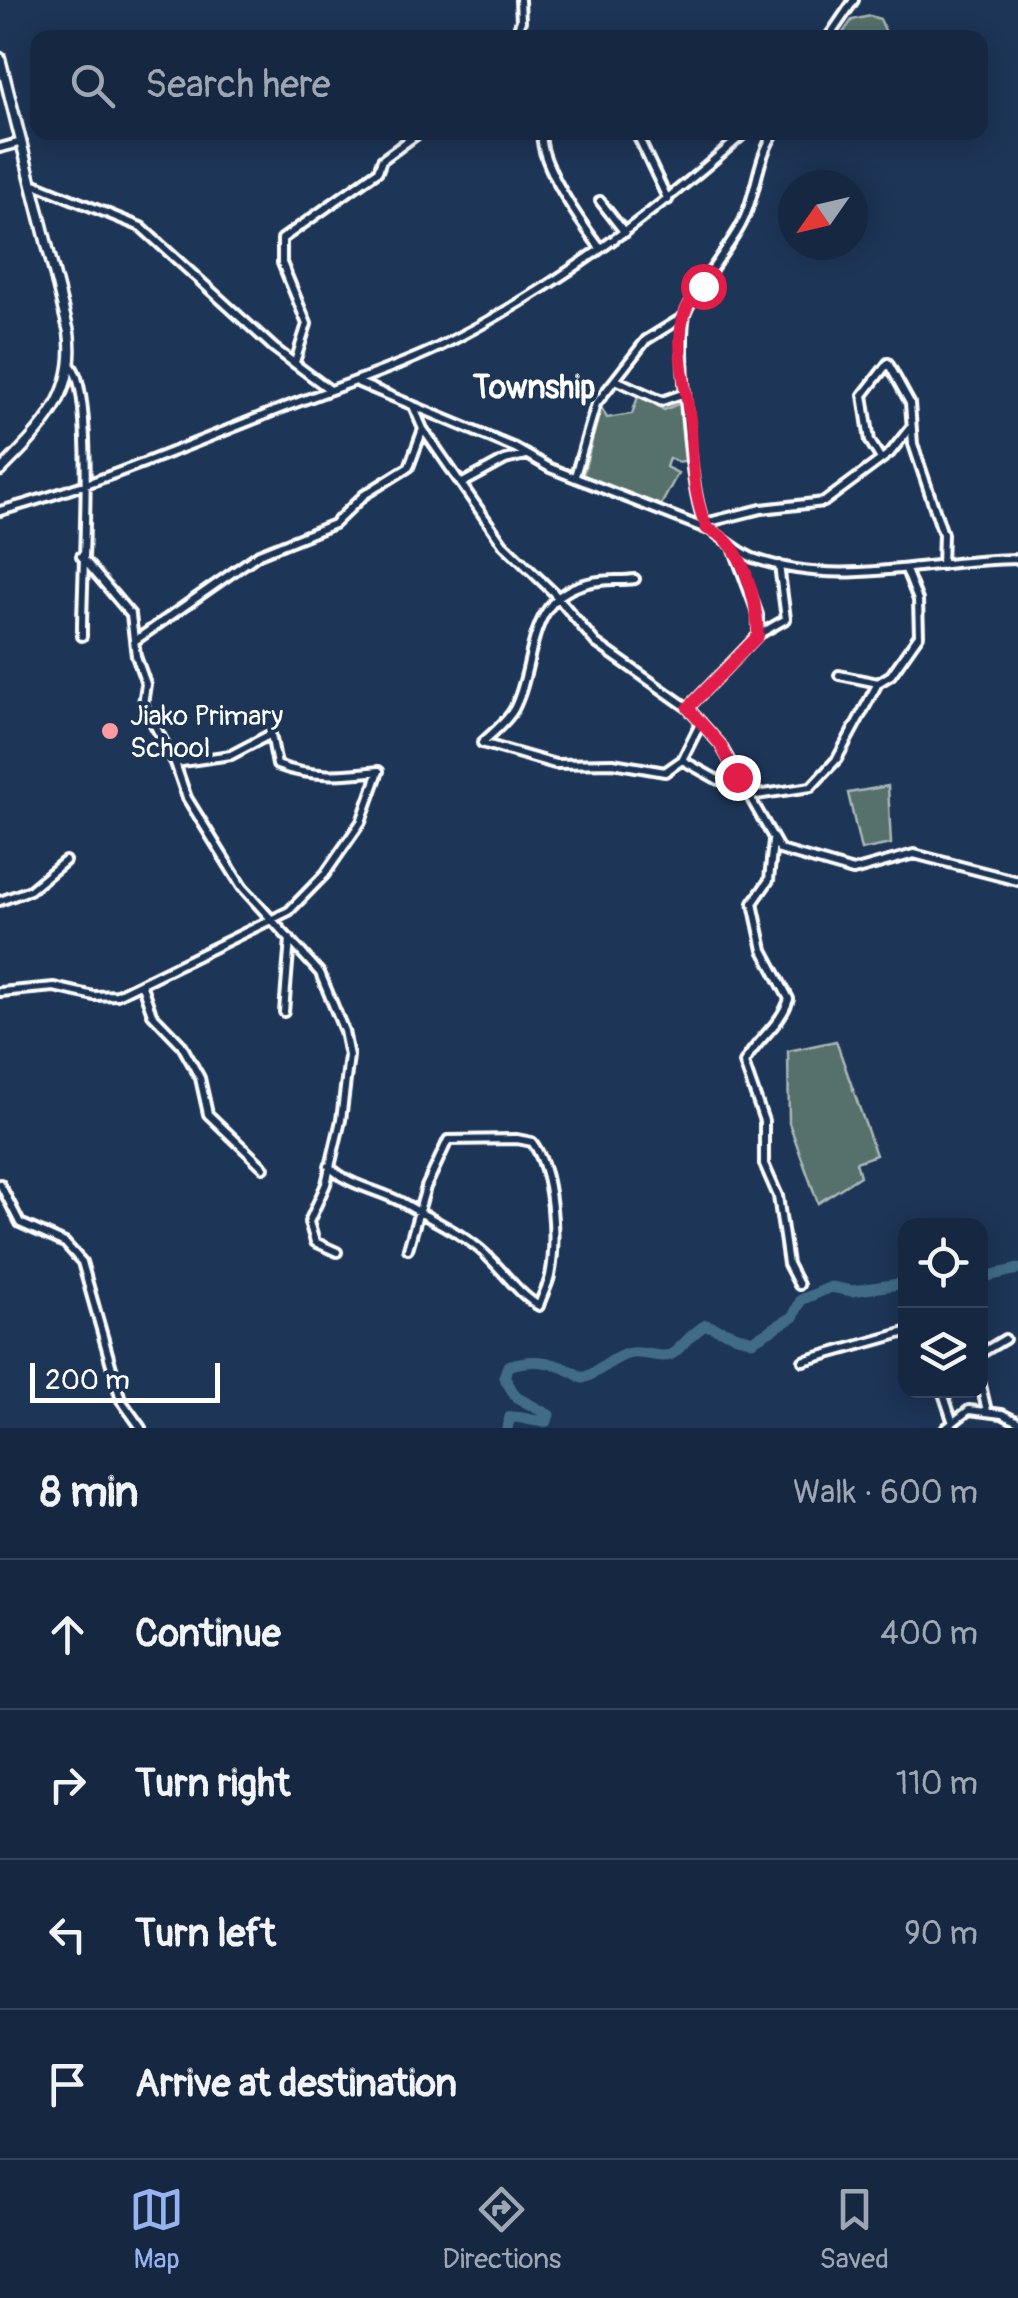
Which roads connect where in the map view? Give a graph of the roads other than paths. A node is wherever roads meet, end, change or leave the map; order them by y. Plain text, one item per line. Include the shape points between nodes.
1 (520, 0) edge
2 (854, 0) edge
3 (518, 30) edge
4 (833, 30) edge
5 (0, 58) edge
6 (409, 140) edge
7 (541, 140) edge
8 (640, 140) edge
9 (737, 140) edge
10 (771, 140) edge
11 (22, 142) junction
12 (0, 148) edge
13 (30, 183) junction
14 (668, 200) junction
15 (600, 201) dead end
16 (624, 234) junction
17 (600, 248) junction
18 (685, 316) junction
19 (295, 362) junction
20 (72, 368) junction
21 (618, 381) junction
22 (358, 383) junction
23 (331, 390) junction
24 (685, 393) junction
25 (414, 408) junction
26 (909, 428) junction
27 (422, 429) junction
28 (526, 455) junction
29 (880, 459) junction
30 (0, 471) edge
31 (575, 476) junction
32 (461, 484) junction
33 (85, 485) junction
34 (0, 511) edge
35 (706, 526) junction
36 (734, 550) junction
37 (80, 556) junction
38 (1018, 560) edge
39 (779, 565) junction
40 (942, 565) junction
41 (906, 570) junction
42 (635, 578) dead end
43 (560, 600) junction
44 (82, 636) dead end
45 (758, 636) junction
46 (136, 640) junction
47 (839, 675) dead end
48 (878, 683) junction
49 (688, 708) junction
50 (701, 722) junction
51 (682, 760) junction
52 (175, 763) junction
53 (737, 777) junction
54 (750, 796) junction
55 (774, 840) junction
56 (65, 861) dead end
57 (1018, 881) edge
58 (0, 901) edge
59 (274, 920) junction
60 (290, 939) junction
61 (141, 983) junction
62 (0, 992) edge
63 (284, 1012) dead end
64 (330, 1166) junction
65 (264, 1168) dead end
66 (0, 1184) edge
67 (421, 1214) junction
68 (408, 1249) dead end
69 (337, 1252) dead end
70 (799, 1285) dead end
71 (898, 1334) edge
72 (1004, 1339) dead end
73 (988, 1349) edge
74 (803, 1360) dead end
75 (945, 1398) edge
76 (983, 1398) edge
77 (986, 1411) junction
78 (952, 1420) junction
79 (1018, 1422) edge
80 (141, 1428) edge
81 (946, 1428) edge

1 - 3 street
2 - 4 street
5 - 11 street
6 - 19 street via 378,171 282,239 282,263 308,324
7 - 17 street via 561,195
8 - 14 street
9 - 14 street
10 - 18 street via 743,222
11 - 12 street
11 - 13 street
13 - 19 street via 142,227
13 - 20 street via 69,332
14 - 16 street
15 - 16 street
16 - 17 street
17 - 22 street via 503,314
18 - 21 street via 646,340
18 - 24 street
19 - 23 street
20 - 30 street via 51,416
20 - 33 street via 82,389
21 - 24 street via 662,401
21 - 31 street via 596,404
22 - 23 street
22 - 25 street
23 - 33 street
24 - 35 street via 696,497
25 - 27 street
25 - 28 street
26 - 29 street
26 - 29 street via 906,393 888,362 864,395 870,441
26 - 40 street via 942,530
27 - 32 street
27 - 46 street via 409,467 334,524 259,554
28 - 31 street
28 - 32 street
29 - 35 street via 822,503 771,508
31 - 35 street
32 - 43 street via 514,558
33 - 34 street
33 - 37 street
35 - 36 street
36 - 39 street
36 - 45 street via 758,615
37 - 44 street
37 - 46 street via 131,616
38 - 40 street
39 - 41 street via 837,574
39 - 45 street via 786,619
40 - 41 street
41 - 48 street via 918,600 919,635 892,675
42 - 43 street via 588,583
43 - 49 street via 606,653
43 - 51 street via 535,629 514,709 482,743 555,764 613,763 666,772
45 - 49 street
46 - 52 street via 144,704
47 - 48 street
48 - 54 street via 838,759 814,785
49 - 50 street
50 - 51 street
50 - 53 street
51 - 53 street via 718,780
52 - 59 street via 218,850
52 - 59 street via 231,755 270,734 277,765 288,769 379,770 366,814 325,874
53 - 54 street
54 - 55 street
55 - 57 street via 792,856 841,869 914,854
55 - 70 street via 769,880 754,903 763,950 789,999 744,1063 767,1133 764,1164 778,1196 788,1264
56 - 58 street via 30,890
59 - 60 street
59 - 61 street
60 - 63 street
60 - 64 street via 323,979 348,1044
61 - 62 street via 113,996 54,987
61 - 65 street via 152,1014 200,1078 208,1114
64 - 67 street
64 - 69 street via 309,1222 315,1242
66 - 80 street via 20,1223 65,1243 82,1262 121,1400
67 - 67 street via 484,1253 540,1306 550,1275 551,1194 532,1142 448,1140
67 - 68 street
71 - 74 street
72 - 73 street
75 - 78 street
76 - 77 street
77 - 78 street via 969,1410
77 - 79 street
78 - 81 street

